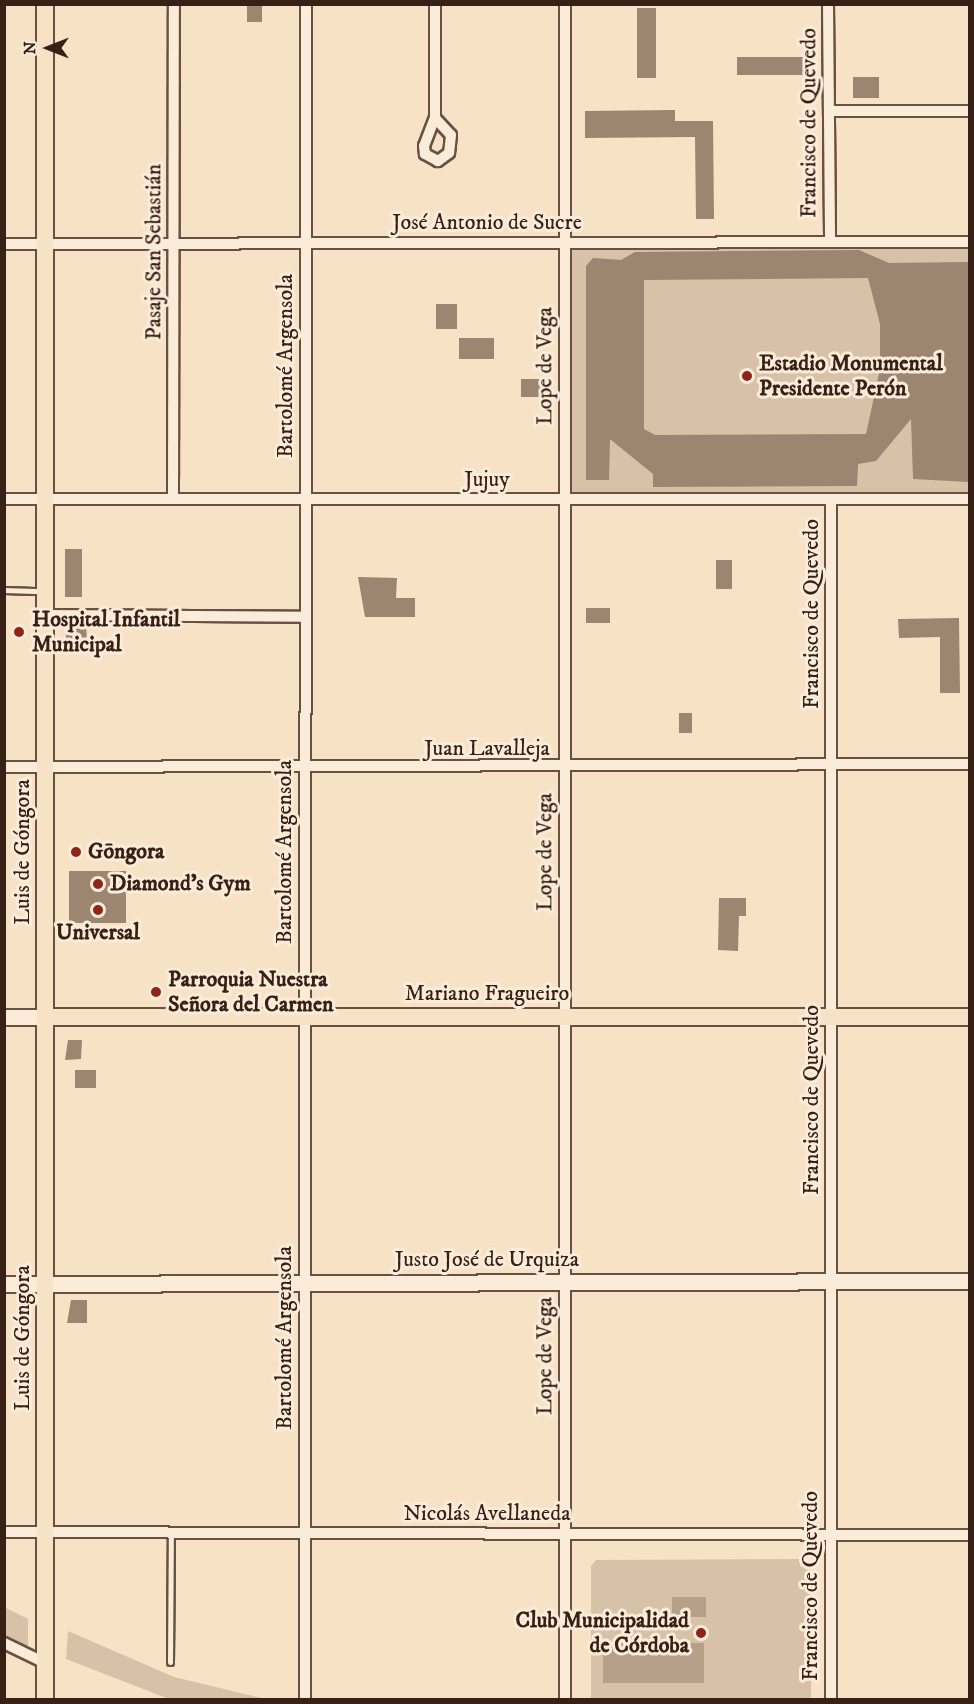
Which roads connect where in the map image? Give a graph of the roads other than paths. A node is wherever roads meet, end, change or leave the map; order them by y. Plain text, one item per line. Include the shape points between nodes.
1 (45, 4) edge
2 (174, 4) edge
3 (306, 4) edge
4 (435, 4) edge
5 (564, 4) edge
6 (828, 4) edge
7 (830, 111) junction
8 (969, 111) edge
9 (435, 118) dead end
10 (830, 242) junction
11 (969, 242) edge
12 (306, 243) junction
13 (564, 243) junction
14 (4, 244) edge
15 (45, 244) junction
16 (174, 244) junction
17 (4, 499) edge
18 (45, 499) junction
19 (173, 499) junction
20 (305, 499) junction
21 (564, 499) junction
22 (969, 499) edge
23 (831, 500) junction
24 (4, 590) edge
25 (45, 592) junction
26 (45, 615) junction
27 (305, 617) junction
28 (832, 764) junction
29 (969, 764) edge
30 (4, 766) edge
31 (46, 767) junction
32 (305, 768) junction
33 (564, 769) junction
34 (4, 1017) edge
35 (46, 1017) junction
36 (304, 1017) junction
37 (564, 1017) junction
38 (831, 1017) junction
39 (969, 1017) edge
40 (832, 1281) junction
41 (969, 1281) edge
42 (564, 1282) junction
43 (305, 1283) junction
44 (4, 1284) edge
45 (45, 1284) junction
46 (4, 1532) edge
47 (45, 1533) junction
48 (171, 1533) junction
49 (305, 1533) junction
50 (564, 1534) junction
51 (830, 1535) junction
52 (969, 1535) edge
53 (4, 1643) edge
54 (170, 1662) dead end
55 (45, 1663) junction
56 (45, 1700) edge
57 (305, 1700) edge
58 (564, 1700) edge
59 (831, 1700) edge

1 - 15 main road, Luis de Góngora
2 - 16 street, Pasaje San Sebastián
3 - 12 street, Bartolomé Argensola
4 - 9 street
5 - 13 street, Lope de Vega
6 - 7 street, Francisco de Quevedo
7 - 8 street
7 - 10 street, Francisco de Quevedo
10 - 11 street, José Antonio de Sucre
10 - 13 street, José Antonio de Sucre
12 - 13 street, José Antonio de Sucre
12 - 16 street, José Antonio de Sucre
12 - 20 street, Bartolomé Argensola
13 - 21 street, Lope de Vega
14 - 15 street, José Antonio de Sucre
15 - 16 street, José Antonio de Sucre
15 - 18 main road, Luis de Góngora
16 - 19 street, Pasaje San Sebastián
17 - 18 street, Jujuy
18 - 19 street, Jujuy
18 - 25 main road, Luis de Góngora
19 - 20 street, Jujuy
20 - 21 street, Jujuy
20 - 27 street, Bartolomé Argensola
21 - 23 street, Jujuy
21 - 33 street, Lope de Vega
22 - 23 street, Jujuy
23 - 28 street, Francisco de Quevedo
24 - 25 lane
25 - 26 main road, Luis de Góngora
26 - 27 street
26 - 31 main road, Luis de Góngora
27 - 32 street, Bartolomé Argensola
28 - 29 street, Juan Lavalleja
28 - 33 street, Juan Lavalleja
28 - 38 street, Francisco de Quevedo
30 - 31 street, Juan Lavalleja
31 - 32 street, Juan Lavalleja
31 - 35 main road, Luis de Góngora
32 - 33 street, Juan Lavalleja
32 - 36 street, Bartolomé Argensola
33 - 37 street, Lope de Vega
34 - 35 street, Mariano Fragueiro
35 - 36 main road, Mariano Fragueiro
35 - 45 main road, Luis de Góngora
36 - 37 main road, Mariano Fragueiro
36 - 43 street, Bartolomé Argensola
37 - 38 main road, Mariano Fragueiro
37 - 42 street, Lope de Vega
38 - 39 main road, Mariano Fragueiro
38 - 40 street, Francisco de Quevedo
40 - 41 street, Justo José de Urquiza
40 - 42 street, Justo José de Urquiza
40 - 51 street, Francisco de Quevedo
42 - 43 street, Justo José de Urquiza
42 - 50 street, Lope de Vega
43 - 45 street, Justo José de Urquiza
43 - 49 street, Bartolomé Argensola
44 - 45 street, Justo José de Urquiza
45 - 47 main road, Luis de Góngora
46 - 47 street, Nicolás Avellaneda
47 - 48 street, Nicolás Avellaneda
47 - 55 main road, Luis de Góngora
48 - 49 street, Nicolás Avellaneda
48 - 54 lane
49 - 50 street, Nicolás Avellaneda
49 - 57 street, Bartolomé Argensola
50 - 51 street, Nicolás Avellaneda
50 - 58 street, Lope de Vega
51 - 52 street, Nicolás Avellaneda
51 - 59 street, Francisco de Quevedo
53 - 55 street
55 - 56 main road, Luis de Góngora

